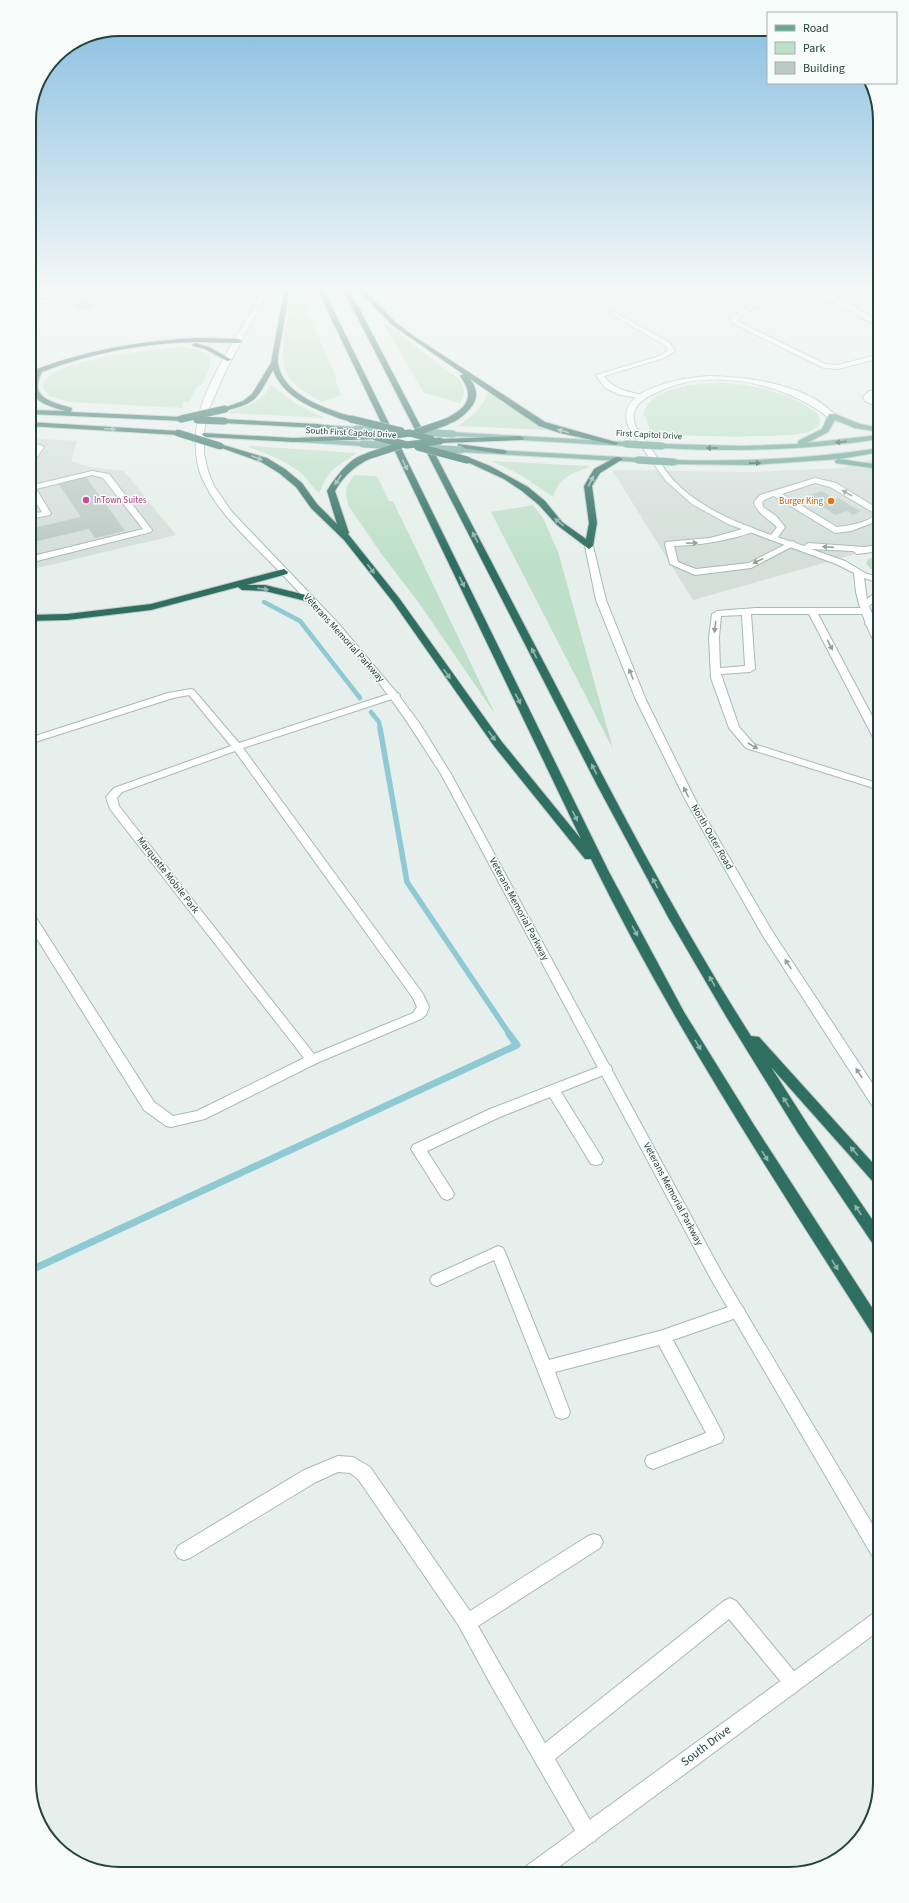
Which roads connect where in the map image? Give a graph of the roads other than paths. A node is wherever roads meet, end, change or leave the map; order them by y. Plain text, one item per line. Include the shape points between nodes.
1 (219, 380) edge
2 (265, 380) edge
3 (281, 380) edge
4 (364, 380) edge
5 (393, 380) edge
6 (468, 380) edge
7 (474, 380) edge
8 (603, 380) edge
9 (702, 380) edge
10 (733, 380) edge
11 (36, 394) edge
12 (873, 394) edge
13 (641, 397) junction
14 (873, 402) edge
15 (36, 412) edge
16 (81, 414) junction
17 (832, 416) junction
18 (181, 419) junction
19 (36, 424) edge
20 (873, 429) edge
21 (401, 431) junction
22 (178, 433) junction
23 (413, 433) junction
24 (359, 436) junction
25 (376, 437) junction
26 (873, 437) edge
27 (520, 438) joint
28 (293, 440) joint
29 (440, 441) junction
30 (458, 442) junction
31 (615, 443) junction
32 (403, 445) junction
33 (36, 447) edge
34 (418, 447) junction
35 (790, 447) junction
36 (873, 451) edge
37 (36, 452) edge
38 (619, 459) junction
39 (826, 459) junction
40 (873, 466) edge
41 (36, 487) edge
42 (777, 493) junction
43 (36, 496) edge
44 (873, 508) edge
45 (36, 515) edge
46 (873, 521) edge
47 (750, 530) junction
48 (347, 538) junction
49 (773, 538) junction
50 (793, 544) junction
51 (589, 546) junction
52 (873, 548) edge
53 (863, 549) junction
54 (36, 558) edge
55 (851, 567) junction
56 (284, 572) junction
57 (858, 573) junction
58 (873, 578) edge
59 (224, 588) junction
60 (310, 599) junction
61 (873, 599) edge
62 (865, 608) junction
63 (812, 611) junction
64 (746, 612) junction
65 (36, 618) edge
66 (870, 624) junction
67 (873, 624) edge
68 (873, 630) edge
69 (715, 671) junction
70 (395, 696) junction
71 (873, 727) edge
72 (36, 739) edge
73 (237, 747) junction
74 (873, 786) edge
75 (603, 872) junction
76 (36, 927) edge
77 (731, 1015) junction
78 (312, 1060) junction
79 (606, 1069) junction
80 (553, 1090) junction
81 (873, 1095) edge
82 (596, 1160) dead end
83 (873, 1172) edge
84 (447, 1194) dead end
85 (873, 1233) edge
86 (437, 1280) dead end
87 (737, 1311) junction
88 (873, 1322) edge
89 (663, 1337) junction
90 (545, 1368) junction
91 (562, 1412) dead end
92 (653, 1461) dead end
93 (873, 1541) edge
94 (594, 1542) dead end
95 (184, 1552) dead end
96 (468, 1623) junction
97 (873, 1623) edge
98 (792, 1682) junction
99 (544, 1756) junction
100 (588, 1834) junction
101 (542, 1867) edge

1 - 56 street, Veterans Memorial Parkway via 207,402 200,442 201,462 207,479 229,514
2 - 18 highway, bridge via 256,396 246,402
3 - 21 highway, bridge via 298,396 326,410
4 -> 75 highway
77 -> 5 highway via 606,792
6 - 23 highway, bridge via 474,392 472,401 466,408 446,422
31 -> 7 highway via 542,424
8 - 13 street via 608,386 623,393
9 - 13 street via 665,385
10 - 17 street via 775,386 794,392
11 - 16 highway via 42,399
12 - 14 street via 867,397
13 - 47 street via 631,409 631,423 664,473 692,500
15 - 16 highway, South First Capitol Drive
16 - 18 highway, South First Capitol Drive
17 - 20 main road
17 - 35 main road via 831,423 825,431
18 - 24 highway, South First Capitol Drive, bridge via 318,426
19 -> 22 highway, South First Capitol Drive
21 - 23 highway, bridge
21 - 24 main road, South First Capitol Drive, bridge
22 - 28 highway, South First Capitol Drive, bridge
22 -> 48 highway, bridge via 264,460 282,471 299,485 314,506
23 - 25 highway, bridge
23 - 29 highway, bridge
23 - 30 main road, bridge
24 - 25 highway, South First Capitol Drive
24 - 28 main road, South First Capitol Drive
24 - 32 main road, South First Capitol Drive, bridge
25 - 32 highway, bridge
26 -> 35 main road, First Capitol Drive
27 - 30 highway
27 - 31 main road, First Capitol Drive
29 - 30 highway
29 - 32 highway, bridge
30 - 34 main road, South First Capitol Drive, bridge
30 - 38 main road, South First Capitol Drive via 504,452
35 -> 31 main road, First Capitol Drive, bridge via 736,448
32 - 34 main road, South First Capitol Drive, bridge
32 -> 48 highway, bridge via 368,456 350,465 331,491
33 - 37 street via 40,447
51 -> 34 highway, bridge via 516,482 467,460
36 - 39 main road
38 -> 39 main road, bridge via 760,464
51 -> 38 highway via 593,523 588,486 597,471
39 - 40 main road
41 - 54 street via 92,472 106,476 148,530
44 -> 42 street via 825,481 815,480
42 - 46 street via 835,530 848,529
42 - 49 street via 763,496 758,502 759,508 781,527
43 - 45 street via 47,513
47 - 49 street
50 -> 47 street via 751,565 695,572 674,564 669,544 708,542
48 -> 75 highway via 396,600 498,744
49 - 50 street
53 -> 50 street
50 - 55 street
81 -> 51 street, North Outer Road via 767,933 690,800 641,700 612,630
52 - 53 street
53 - 55 street via 849,559
55 - 57 street
56 - 59 highway
56 - 60 street, Veterans Memorial Parkway
57 - 58 street
57 - 62 street
59 -> 60 highway via 265,588
59 - 65 highway via 151,607 67,617
60 - 70 street, Veterans Memorial Parkway
61 - 62 street
62 - 63 street
62 - 66 street
63 - 64 street
63 -> 71 street
64 -> 69 street via 717,614 714,637
64 - 69 street via 750,669
66 - 67 street
66 - 68 street
69 -> 74 street via 734,728 750,746
70 - 73 street, Marquette Mobile Park
70 - 79 street, Veterans Memorial Parkway via 446,774
72 - 73 street via 171,695 190,692
73 - 78 street via 419,997 423,1007 417,1016
73 - 78 street, Marquette Mobile Park via 118,790 111,797 114,807
75 -> 88 highway via 679,1014 749,1129
76 - 78 street via 149,1106 171,1122 200,1114
83 -> 77 highway
85 -> 77 highway
79 - 80 street
79 - 87 street, Veterans Memorial Parkway
80 - 82 street
80 - 84 street via 495,1113 418,1149
86 - 90 street via 498,1252
87 - 89 street
87 - 93 street, Veterans Memorial Parkway
89 - 90 street
89 - 92 street via 716,1437
90 - 91 street
94 - 96 street
95 - 96 street via 310,1476 338,1464 352,1465 364,1473
96 - 99 street via 506,1694
97 - 98 street, South Drive
98 - 99 street via 730,1607
98 - 100 street, South Drive
99 - 100 street
100 - 101 street, South Drive

